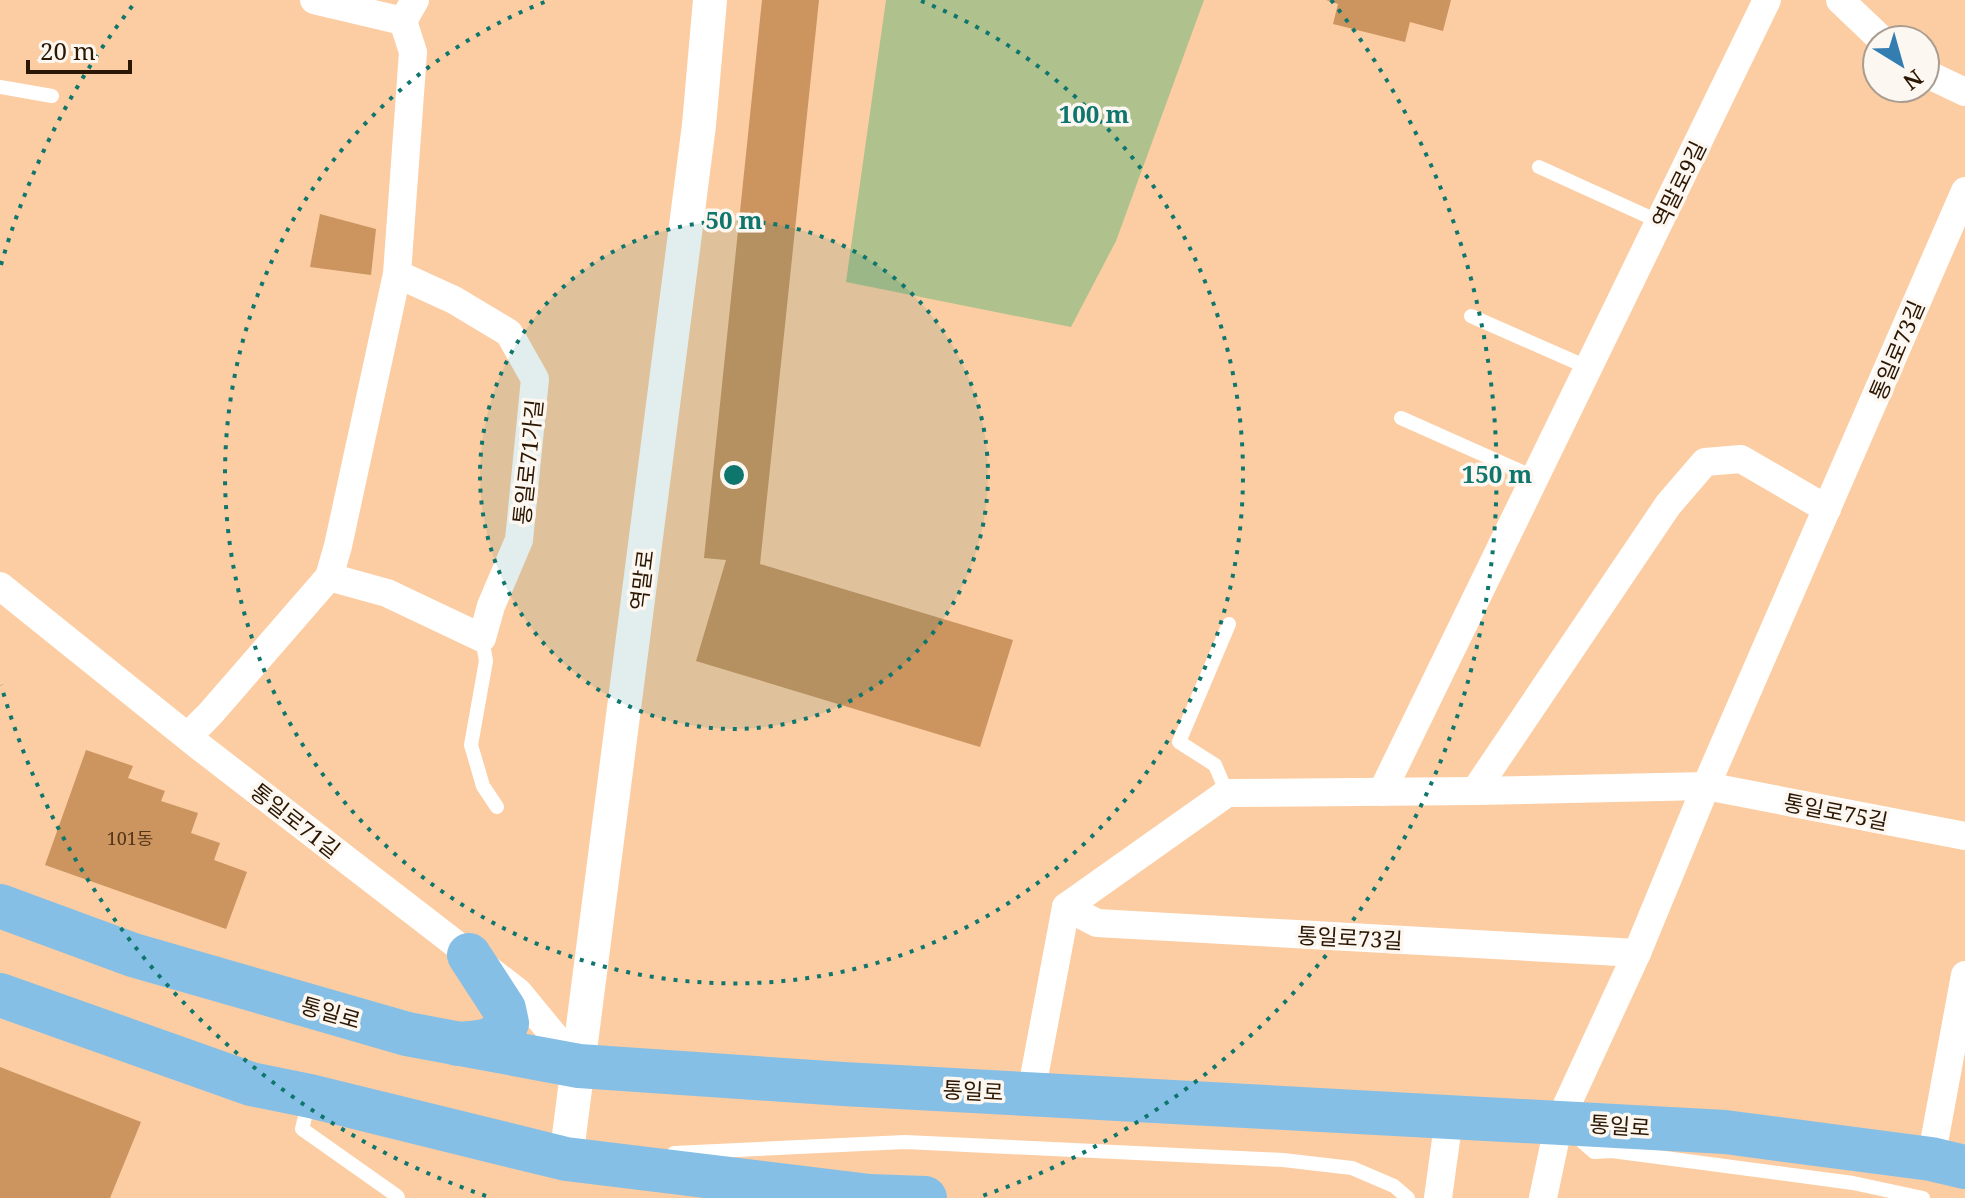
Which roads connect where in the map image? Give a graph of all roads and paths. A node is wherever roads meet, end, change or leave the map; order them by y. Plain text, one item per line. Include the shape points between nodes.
1 (314, 0) edge
2 (710, 0) edge
3 (1767, 0) edge
4 (1840, 0) edge
5 (409, 11) edge
6 (1865, 24) edge
7 (1941, 81) edge
8 (0, 87) edge
9 (1965, 92) edge
10 (52, 96) dead end
11 (1539, 167) dead end
12 (1965, 191) edge
13 (1660, 222) junction
14 (397, 274) junction
15 (1471, 316) dead end
16 (1589, 368) junction
17 (1401, 418) dead end
18 (1536, 478) junction
19 (1827, 509) junction
20 (329, 577) junction
21 (0, 586) edge
22 (1229, 624) dead end
23 (482, 638) junction
24 (188, 736) junction
25 (1706, 786) junction
26 (1475, 791) junction
27 (1382, 792) junction
28 (1227, 793) junction
29 (497, 807) dead end
30 (1965, 836) edge
31 (0, 906) edge
32 (1066, 907) junction
33 (1637, 953) junction
34 (469, 955) junction
35 (1965, 975) edge
36 (0, 995) edge
37 (458, 1044) junction
38 (579, 1066) junction
39 (1031, 1093) junction
40 (310, 1096) junction
41 (1449, 1118) junction
42 (1559, 1122) junction
43 (566, 1159) junction
44 (1940, 1175) edge
45 (815, 1193) edge
46 (870, 1197) edge
47 (398, 1198) edge
48 (925, 1198) edge
49 (1408, 1198) edge
50 (1438, 1198) edge
51 (1543, 1198) edge

1 - 5 street
2 - 38 street, 역말로 via 699,125
3 - 13 street, 역말로9길
4 - 6 street
5 - 14 street via 413,52
7 - 9 street
8 - 10 lane
11 - 13 lane
12 - 19 street, 통일로73길
13 - 16 street, 역말로9길
14 - 20 street
14 - 23 street, 통일로71가길 via 509,333 535,379 519,540
15 - 16 lane
16 - 18 street, 역말로9길
17 - 18 lane
18 - 27 street, 역말로9길
19 - 25 street, 통일로73길
19 - 26 street via 1741,459 1705,462 1668,505
20 - 23 street via 387,593
20 - 24 street
21 - 24 street, 통일로71길
22 - 28 lane via 1179,742 1215,765
23 - 29 lane, 통일로71가길 via 486,661 471,745 483,786
24 - 34 street, 통일로71길
25 - 26 street
25 - 30 street, 통일로75길
25 - 33 street, 통일로73길
26 - 27 street
27 - 28 street
28 - 32 street
31 - 37 main road, 통일로 via 133,955
32 - 33 street, 통일로73길 via 1097,923
32 - 39 street
33 - 42 street, 통일로73길
34 - 37 main road via 504,1009 507,1023 490,1040
34 - 38 street, 통일로71길 via 518,992
35 - 44 street
36 - 40 main road via 251,1084
37 - 38 main road, 통일로
38 - 39 main road, 통일로
38 - 43 street, 역말로
39 - 41 main road, 통일로
40 - 43 main road
40 - 47 lane via 302,1129
41 - 42 main road, 통일로
41 - 50 street
42 - 44 main road, 통일로 via 1725,1132
42 - 51 street, 통일로73길
43 - 45 main road
43 - 49 lane via 933,1143 1283,1160 1352,1168
45 - 46 main road
46 - 48 main road

